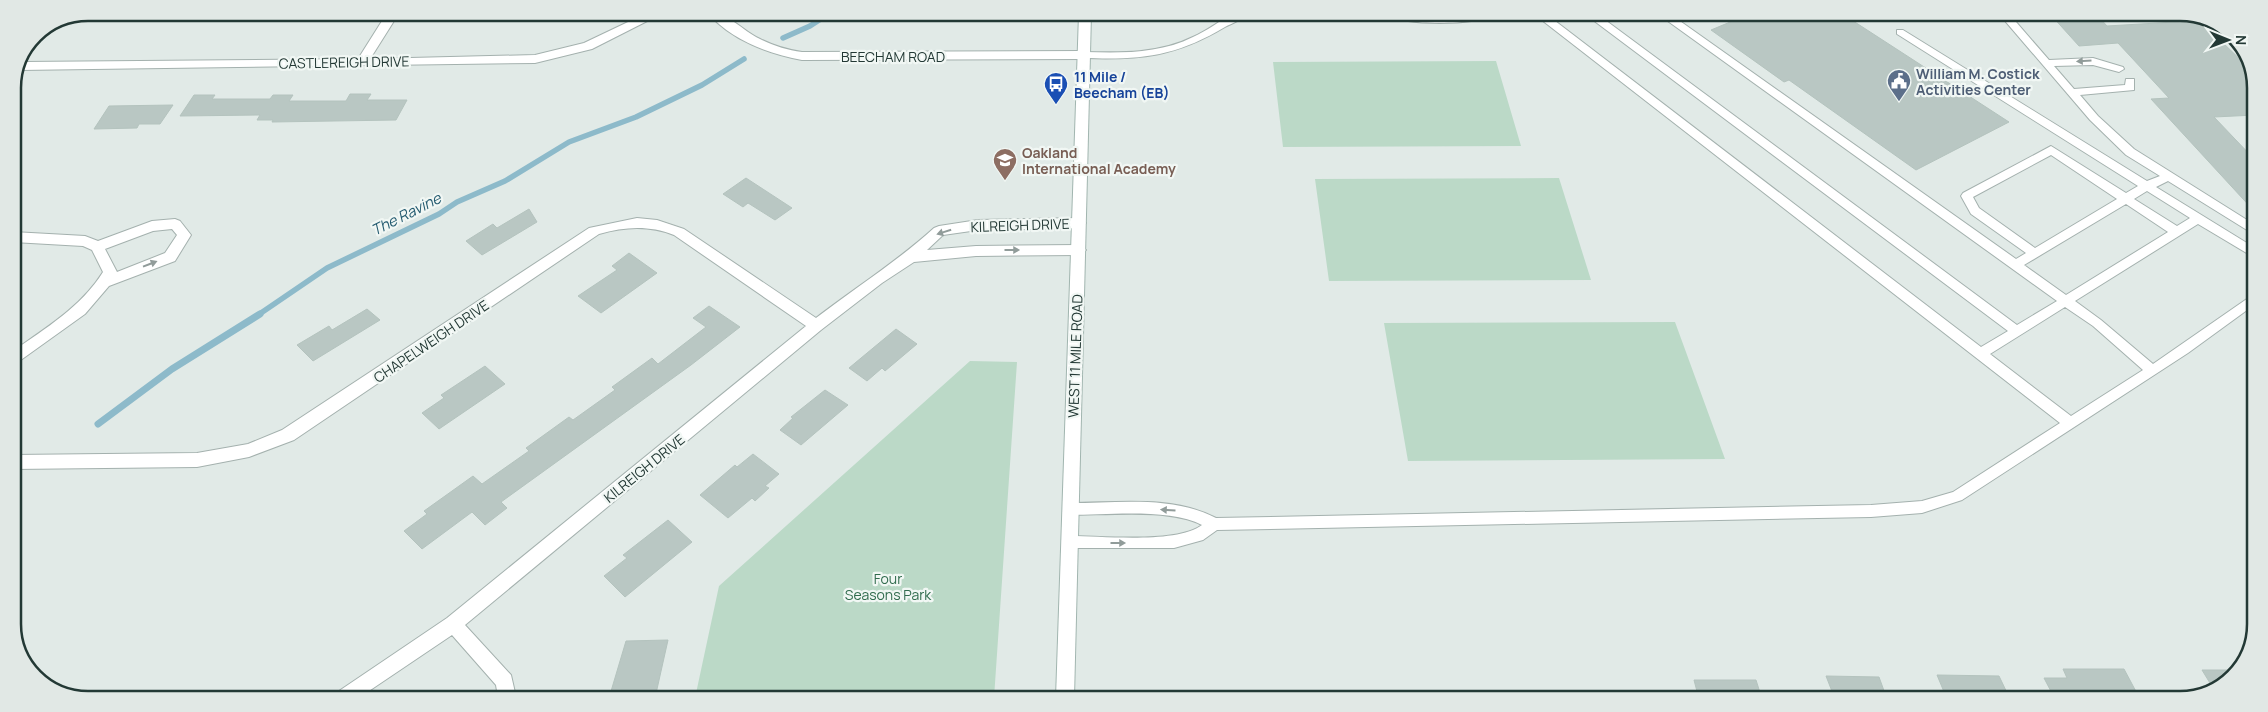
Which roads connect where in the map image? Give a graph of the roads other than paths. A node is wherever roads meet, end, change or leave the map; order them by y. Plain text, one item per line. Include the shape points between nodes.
1 (388, 21) edge
2 (640, 21) edge
3 (725, 21) edge
4 (1086, 21) edge
5 (1231, 21) edge
6 (1548, 21) edge
7 (1599, 21) edge
8 (1674, 21) edge
9 (2010, 21) edge
10 (1900, 32) dead end
11 (1084, 55) junction
12 (362, 62) junction
13 (2046, 63) junction
14 (25, 66) edge
15 (2120, 69) dead end
16 (2130, 81) dead end
17 (2072, 92) junction
18 (2167, 177) junction
19 (2147, 186) junction
20 (2126, 198) junction
21 (2199, 218) junction
22 (1079, 223) junction
23 (2247, 226) edge
24 (2178, 232) junction
25 (21, 237) edge
26 (98, 247) junction
27 (2247, 249) edge
28 (1078, 250) junction
29 (2035, 254) junction
30 (911, 257) junction
31 (2015, 265) junction
32 (105, 282) junction
33 (2066, 301) junction
34 (2247, 304) edge
35 (816, 326) junction
36 (2017, 331) junction
37 (21, 352) edge
38 (1980, 354) junction
39 (2152, 370) junction
40 (2069, 422) junction
41 (21, 462) edge
42 (1070, 509) junction
43 (1214, 524) junction
44 (1070, 542) junction
45 (453, 624) junction
46 (354, 691) edge
47 (506, 691) edge
48 (1065, 691) edge

1 - 12 street
2 - 12 street, CASTLEREIGH DRIVE via 588,46 535,59
3 - 11 street, BEECHAM ROAD via 767,49 802,56
4 - 11 street, WEST 11 MILE ROAD
5 - 11 lane via 1172,50 1118,56
6 - 38 lane
7 - 36 lane
8 - 31 lane
9 - 13 lane
10 - 19 lane
11 - 22 street, WEST 11 MILE ROAD
12 - 14 street, CASTLEREIGH DRIVE
15 -> 13 lane via 2108,62 2094,60
13 - 17 lane
16 - 17 lane via 2130,88
17 - 18 lane via 2130,152
18 - 19 lane
18 - 23 lane
19 - 20 lane
19 - 21 lane
20 - 24 lane
20 - 29 lane
20 - 29 lane via 2051,150 1966,196 1975,211
21 - 24 lane
21 - 27 lane
22 - 28 street, WEST 11 MILE ROAD
22 -> 30 street, KILREIGH DRIVE via 978,225 939,231
24 - 33 lane
25 - 26 street via 85,241
26 - 32 street via 110,272
32 -> 26 street via 170,257 184,235 175,224 152,226
30 -> 28 street, KILREIGH DRIVE via 976,251
28 - 42 street, WEST 11 MILE ROAD
29 - 31 lane
30 - 35 street, KILREIGH DRIVE
31 - 33 lane
32 - 37 street via 82,309
33 - 36 lane
33 - 39 lane
34 - 39 lane
35 - 41 street, CHAPELWEIGH DRIVE via 679,232 659,223 611,226 594,231 317,417 280,438 249,450 197,460
35 - 45 street, KILREIGH DRIVE
36 - 38 lane
38 - 40 lane
39 - 40 lane
40 - 43 lane via 1957,496 1922,507 1872,511
43 -> 42 lane via 1197,515 1172,510
42 - 44 street, WEST 11 MILE ROAD
44 -> 43 lane via 1174,542 1198,536
44 - 48 street, WEST 11 MILE ROAD
45 - 46 street, KILREIGH DRIVE
45 - 47 street via 505,682

